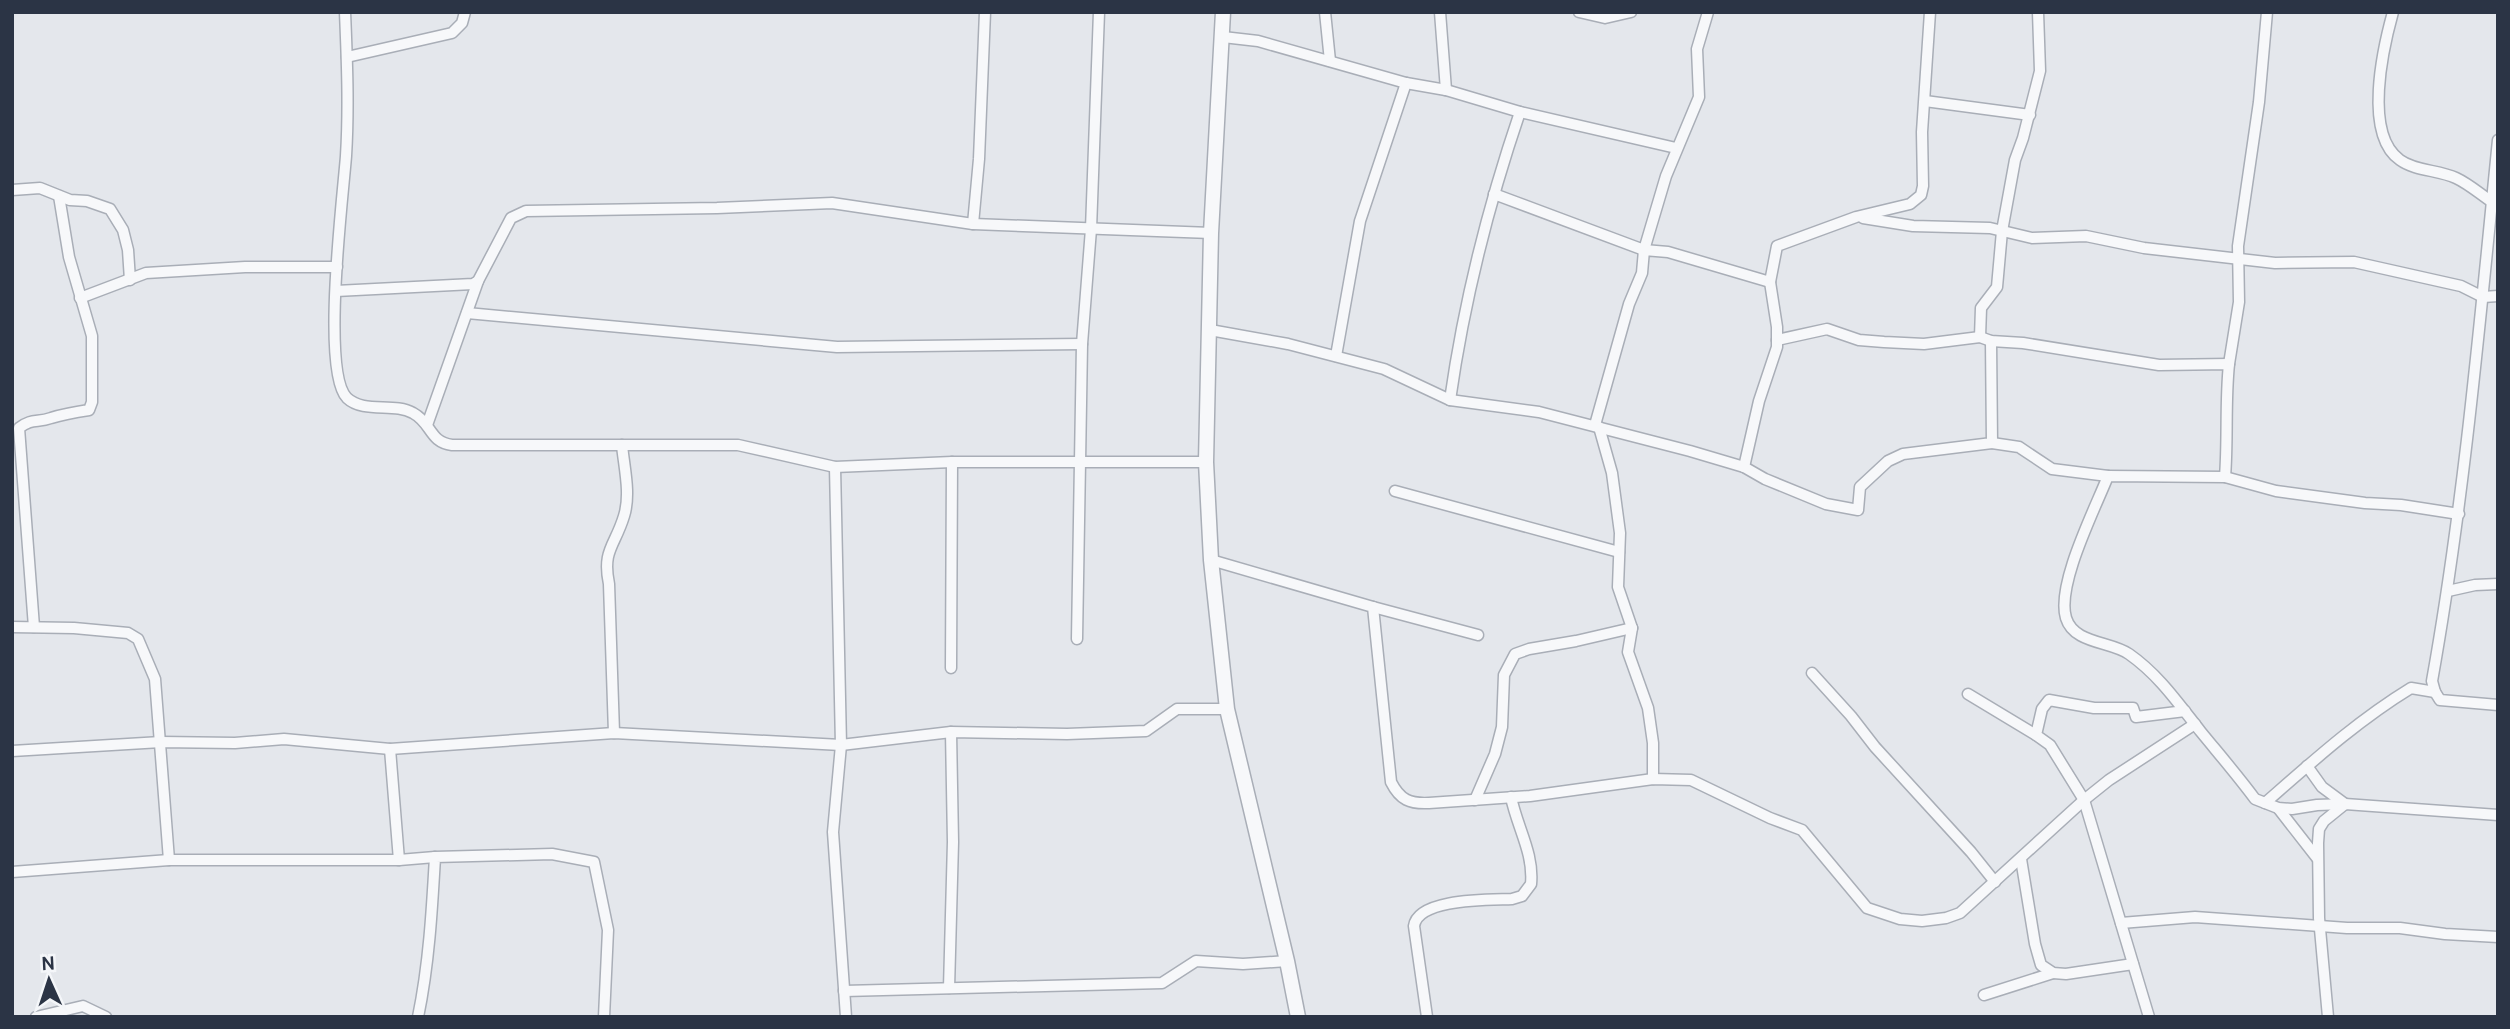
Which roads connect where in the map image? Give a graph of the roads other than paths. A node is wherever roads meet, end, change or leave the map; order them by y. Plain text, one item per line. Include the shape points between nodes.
1 (345, 12) edge
2 (465, 12) edge
3 (985, 12) edge
4 (1099, 12) edge
5 (1223, 12) edge
6 (1325, 12) edge
7 (1440, 12) edge
8 (1579, 12) edge
9 (1631, 12) edge
10 (1707, 12) edge
11 (1930, 12) edge
12 (2038, 12) edge
13 (2267, 12) edge
14 (2393, 12) edge
15 (1223, 37) junction
16 (347, 57) junction
17 (1329, 61) junction
18 (1406, 83) junction
19 (1446, 90) junction
20 (1925, 101) junction
21 (1520, 112) junction
22 (2030, 115) junction
23 (2498, 140) edge
24 (1676, 148) junction
25 (12, 190) edge
26 (1493, 194) junction
27 (60, 196) junction
28 (2492, 202) junction
29 (1856, 217) junction
30 (973, 224) junction
31 (1091, 229) junction
32 (2002, 231) junction
33 (1212, 233) junction
34 (1644, 250) junction
35 (2239, 259) junction
36 (337, 267) junction
37 (130, 280) junction
38 (478, 281) junction
39 (1770, 282) junction
40 (335, 291) junction
41 (2498, 296) edge
42 (2483, 297) junction
43 (80, 298) junction
44 (467, 313) junction
45 (1210, 330) junction
46 (1986, 339) junction
47 (1777, 340) junction
48 (1082, 344) junction
49 (1336, 356) junction
50 (2229, 364) junction
51 (1450, 400) junction
52 (427, 425) junction
53 (1597, 426) junction
54 (1992, 443) junction
55 (622, 444) junction
56 (952, 462) junction
57 (1206, 462) junction
58 (1078, 463) junction
59 (835, 467) junction
60 (1744, 467) junction
61 (2108, 476) junction
62 (2225, 477) junction
63 (1395, 491) dead end
64 (2459, 514) junction
65 (1619, 552) junction
66 (1211, 559) junction
67 (2498, 584) edge
68 (2448, 591) junction
69 (1373, 607) junction
70 (12, 627) edge
71 (34, 627) junction
72 (1632, 628) junction
73 (1478, 635) dead end
74 (1077, 639) dead end
75 (951, 668) dead end
76 (1812, 673) dead end
77 (2435, 692) junction
78 (1968, 694) dead end
79 (2498, 705) edge
80 (1227, 709) junction
81 (2185, 711) junction
82 (2195, 724) junction
83 (951, 732) junction
84 (614, 733) junction
85 (2036, 735) junction
86 (161, 743) junction
87 (841, 746) junction
88 (390, 749) junction
89 (12, 751) edge
90 (2307, 766) junction
91 (1653, 779) junction
92 (1511, 797) junction
93 (1475, 800) junction
94 (2084, 800) junction
95 (2265, 803) junction
96 (2345, 804) junction
97 (2278, 808) junction
98 (2498, 815) edge
99 (435, 857) junction
100 (2021, 859) junction
101 (169, 860) junction
102 (399, 860) junction
103 (2318, 861) junction
104 (12, 872) edge
105 (1995, 882) junction
106 (2121, 923) junction
107 (2320, 926) junction
108 (2498, 937) edge
109 (1287, 961) junction
110 (2133, 964) junction
111 (2053, 973) junction
112 (950, 988) junction
113 (844, 991) junction
114 (1984, 995) dead end
115 (36, 1017) edge
116 (106, 1017) edge
117 (418, 1017) edge
118 (604, 1017) edge
119 (846, 1017) edge
120 (1298, 1017) edge
121 (1427, 1017) edge
122 (2149, 1017) edge
123 (2328, 1017) edge

1 - 16 street
2 - 16 street via 452,33
3 - 30 street
4 - 31 street
5 - 15 street
6 - 17 street
7 - 19 street
8 - 9 street via 1605,18
10 - 24 street via 1697,49 1699,97
11 - 20 street
12 - 22 street via 2040,71
13 - 35 street
14 - 28 street via 2379,76 2383,139 2400,161 2456,178
15 - 17 street via 1258,41
15 - 33 street
16 - 36 street via 346,155
17 - 18 street
18 - 19 street
18 - 49 street via 1360,221
19 - 21 street
20 - 22 street
20 - 29 street via 1921,195 1910,204
21 - 24 street
21 - 26 street
22 - 32 street via 2015,160
23 - 28 street
24 - 34 street
25 - 27 street via 40,188
26 - 34 street
26 - 51 street via 1460,330
27 - 37 street via 110,209 123,230
27 - 43 street
28 - 42 street
29 - 32 street via 1913,226
29 - 39 street via 1777,246
30 - 31 street
30 - 38 street via 832,203 526,211 511,218
31 - 33 street
31 - 48 street
32 - 35 street via 2032,238 2086,236
32 - 46 street via 1998,281 1981,308
33 - 45 street
34 - 39 street via 1668,252
34 - 53 street via 1642,273 1629,304
35 - 42 street via 2354,262 2461,286
35 - 50 street via 2239,302
36 - 37 street via 146,273
36 - 40 street
37 - 43 street
38 - 40 street via 466,286
38 - 44 street
39 - 47 street
40 - 52 street via 336,358 343,391 359,404 408,410
41 - 42 street
42 - 64 street
43 - 71 street via 92,336 89,410 30,420 19,428
44 - 48 street via 837,347
44 - 52 street
45 - 49 street
45 - 57 street
46 - 47 street via 1884,342 1827,330
46 - 50 street via 2159,365
46 - 54 street
47 - 60 street
48 - 58 street
49 - 51 street via 1384,369
50 - 62 street
51 - 53 street via 1539,412
52 - 55 street via 437,441 452,445
53 - 60 street
53 - 65 street via 1612,472
54 - 60 street via 1903,454 1888,461 1860,487 1858,510 1826,504
54 - 61 street via 2019,447 2052,469
55 - 59 street via 738,444
55 - 84 street via 627,500 606,563
56 - 58 street
56 - 59 street
56 - 75 street
57 - 58 street
57 - 66 street
58 - 74 street
59 - 87 street
61 - 62 street
61 - 81 street via 2066,590 2066,619 2081,636 2126,652 2160,678
62 - 64 street via 2276,491
63 - 65 street
64 - 68 street
65 - 72 street via 1618,587
66 - 69 street
66 - 80 street
67 - 68 street
68 - 77 street via 2432,681
69 - 73 street
69 - 93 street via 1391,782 1396,793 1412,804
70 - 71 street
71 - 86 street via 128,633 138,639 155,679
72 - 91 street via 1628,652 1648,708
72 - 93 street via 1515,654 1504,675 1502,727 1495,754
76 - 105 street
77 - 79 street via 2445,702
77 - 90 street via 2411,688 2374,711
78 - 85 street
80 - 83 street via 1177,709 1146,731
80 - 109 street
81 - 82 street
81 - 85 street via 2136,718 2133,708 2094,708 2049,700
82 - 94 street
82 - 95 street via 2255,799
83 - 87 street
83 - 112 street
84 - 87 street
84 - 88 street
85 - 94 street via 2050,745
86 - 88 street via 284,739
86 - 89 street
86 - 101 street
87 - 113 street via 833,832
88 - 102 street
90 - 95 street
90 - 96 street via 2322,787
91 - 92 street
91 - 105 street via 1691,780 1802,830 1867,908 1884,915 1922,921 1946,918 1960,913
92 - 93 street
92 - 121 street via 1530,857 1531,884 1522,896 1444,905 1424,911 1416,919
94 - 100 street
94 - 106 street
95 - 97 street
96 - 97 street
96 - 98 street
96 - 103 street via 2319,829
97 - 103 street
99 - 102 street
99 - 117 street
99 - 118 street via 552,854 594,862 608,930
100 - 105 street
100 - 111 street via 2038,957
101 - 102 street
101 - 104 street
103 - 107 street
106 - 107 street via 2195,917
106 - 110 street
107 - 108 street
107 - 123 street
109 - 112 street via 1196,961 1162,982
109 - 120 street
110 - 111 street
110 - 122 street
111 - 114 street
112 - 113 street
113 - 119 street
115 - 116 street via 83,1006

